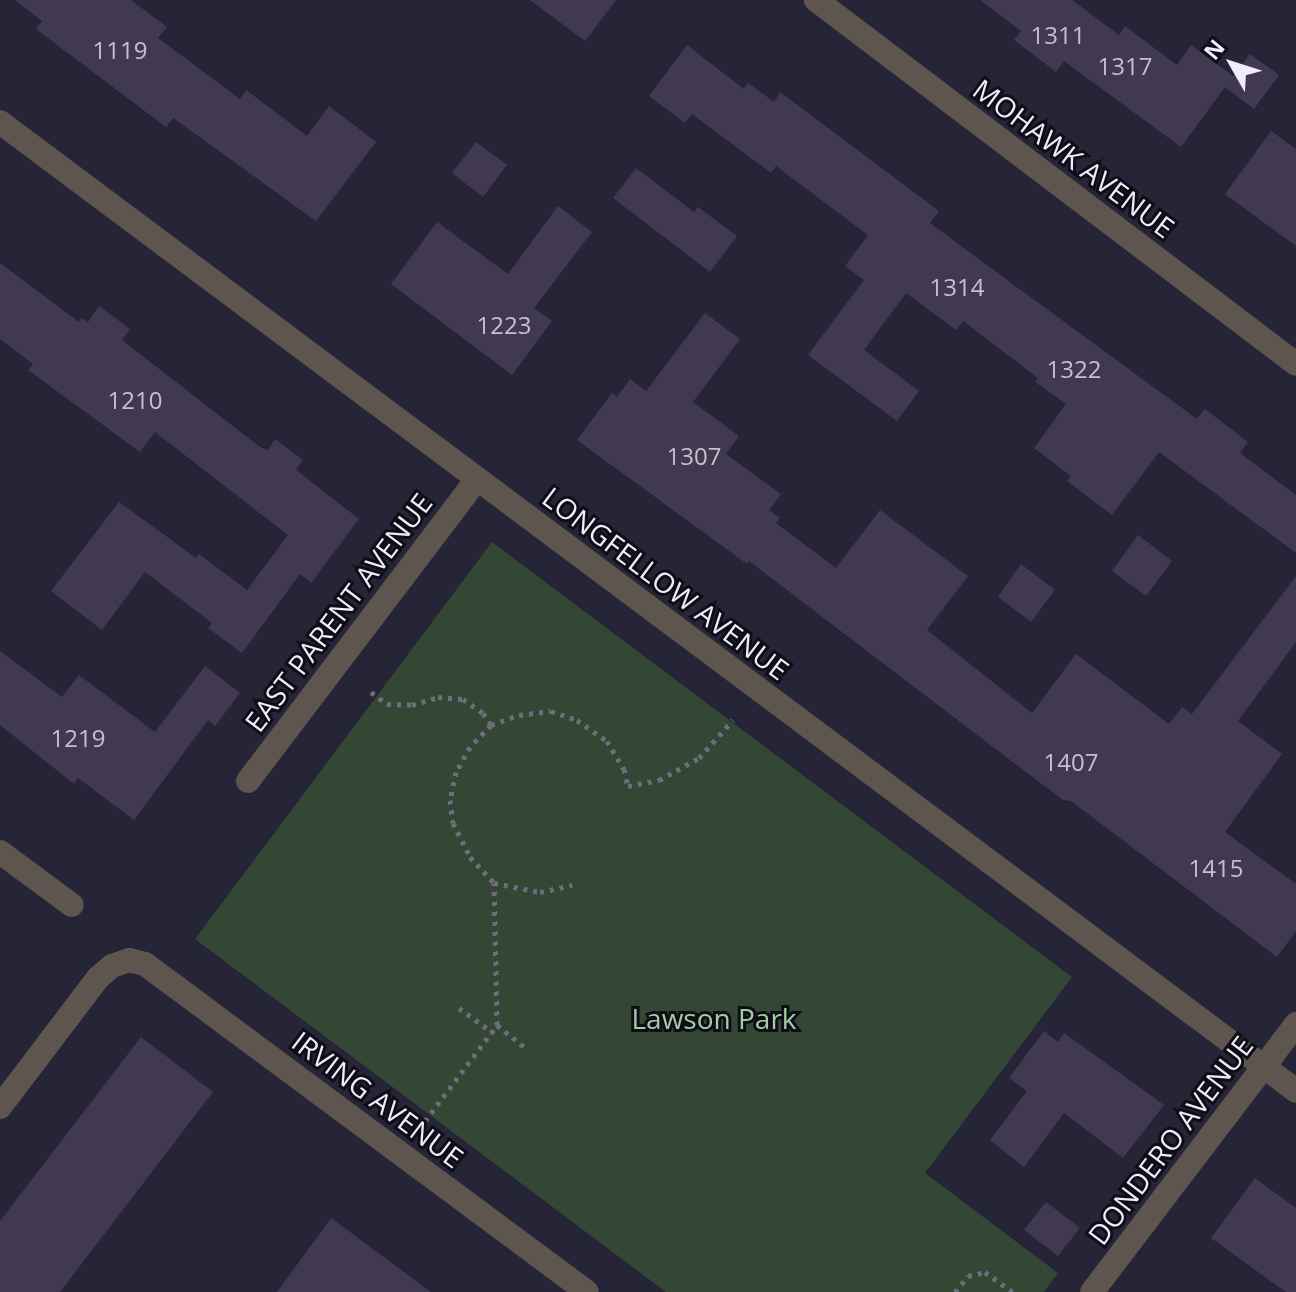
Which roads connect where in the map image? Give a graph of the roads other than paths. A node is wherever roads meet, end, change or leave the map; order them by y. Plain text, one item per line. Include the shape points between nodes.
1 (816, 0) edge
2 (0, 122) edge
3 (1296, 364) edge
4 (477, 479) junction
5 (248, 781) dead end
6 (0, 852) edge
7 (72, 905) dead end
8 (1296, 1024) edge
9 (1264, 1067) junction
10 (1296, 1091) edge
11 (0, 1107) edge
12 (587, 1292) edge
13 (1092, 1292) edge

1 - 3 street, MOHAWK AVENUE
2 - 4 street, LONGFELLOW AVENUE
4 - 5 street, EAST PARENT AVENUE
4 - 9 street, LONGFELLOW AVENUE
6 - 7 street
8 - 9 street, DONDERO AVENUE
9 - 10 street, LONGFELLOW AVENUE
9 - 13 street, DONDERO AVENUE
11 - 12 street, IRVING AVENUE via 98,978 129,960 158,973

